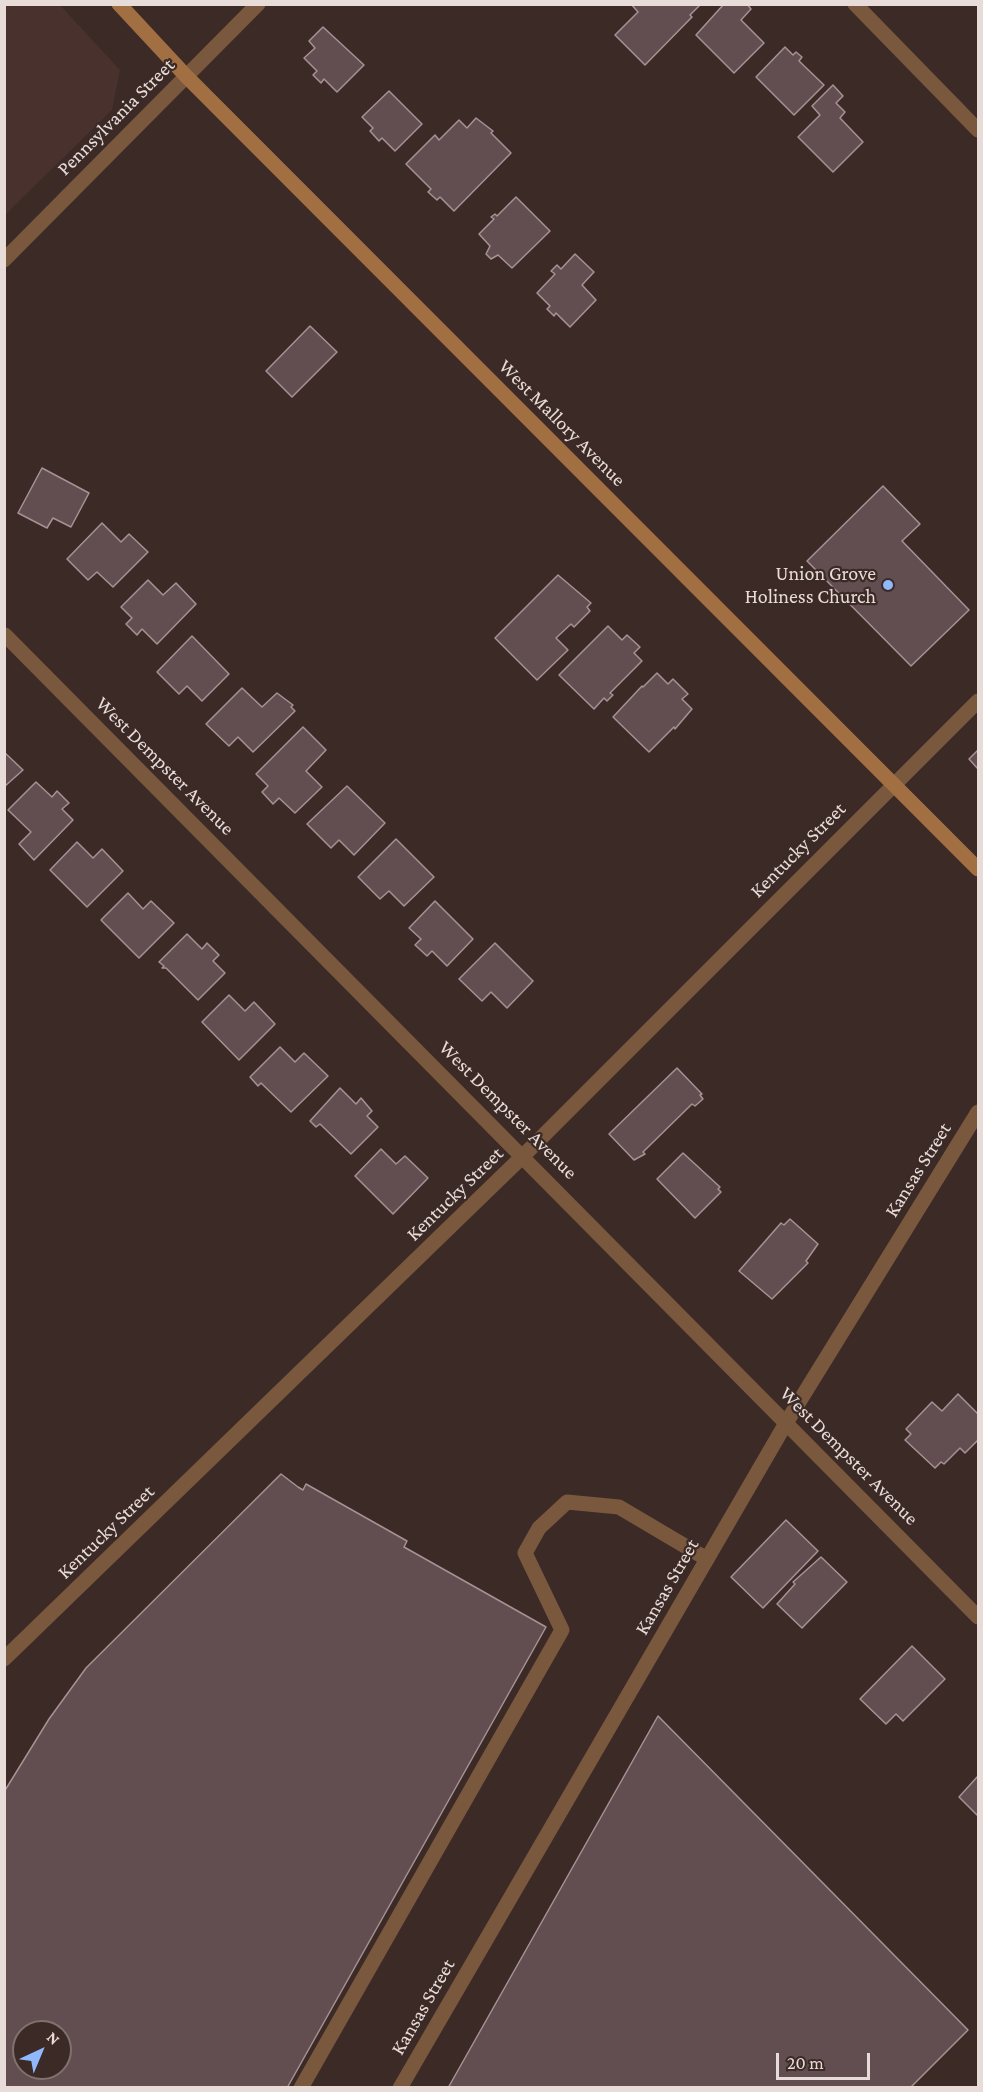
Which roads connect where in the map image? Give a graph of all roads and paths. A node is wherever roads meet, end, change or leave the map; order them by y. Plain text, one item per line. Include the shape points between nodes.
1 (119, 4) edge
2 (258, 4) edge
3 (855, 4) edge
4 (186, 76) junction
5 (978, 130) edge
6 (4, 260) edge
7 (5, 635) edge
8 (978, 701) edge
9 (893, 784) junction
10 (978, 868) edge
11 (978, 1112) edge
12 (524, 1156) junction
13 (786, 1423) junction
14 (707, 1559) junction
15 (978, 1617) edge
16 (4, 1659) edge
17 (301, 2088) edge
18 (400, 2088) edge

1 - 4 main road, West Mallory Avenue
2 - 4 street, Pennsylvania Street
3 - 5 street
4 - 6 street, Pennsylvania Street
4 - 9 main road, West Mallory Avenue
7 - 12 street, West Dempster Avenue
8 - 9 street, Kentucky Street
9 - 10 main road, West Mallory Avenue
9 - 12 street, Kentucky Street
11 - 13 street, Kansas Street
12 - 13 street, West Dempster Avenue
12 - 16 street, Kentucky Street
13 - 14 street, Kansas Street
13 - 15 street, West Dempster Avenue
14 - 17 street via 619,1507 567,1502 539,1528 525,1552 562,1630
14 - 18 street, Kansas Street

